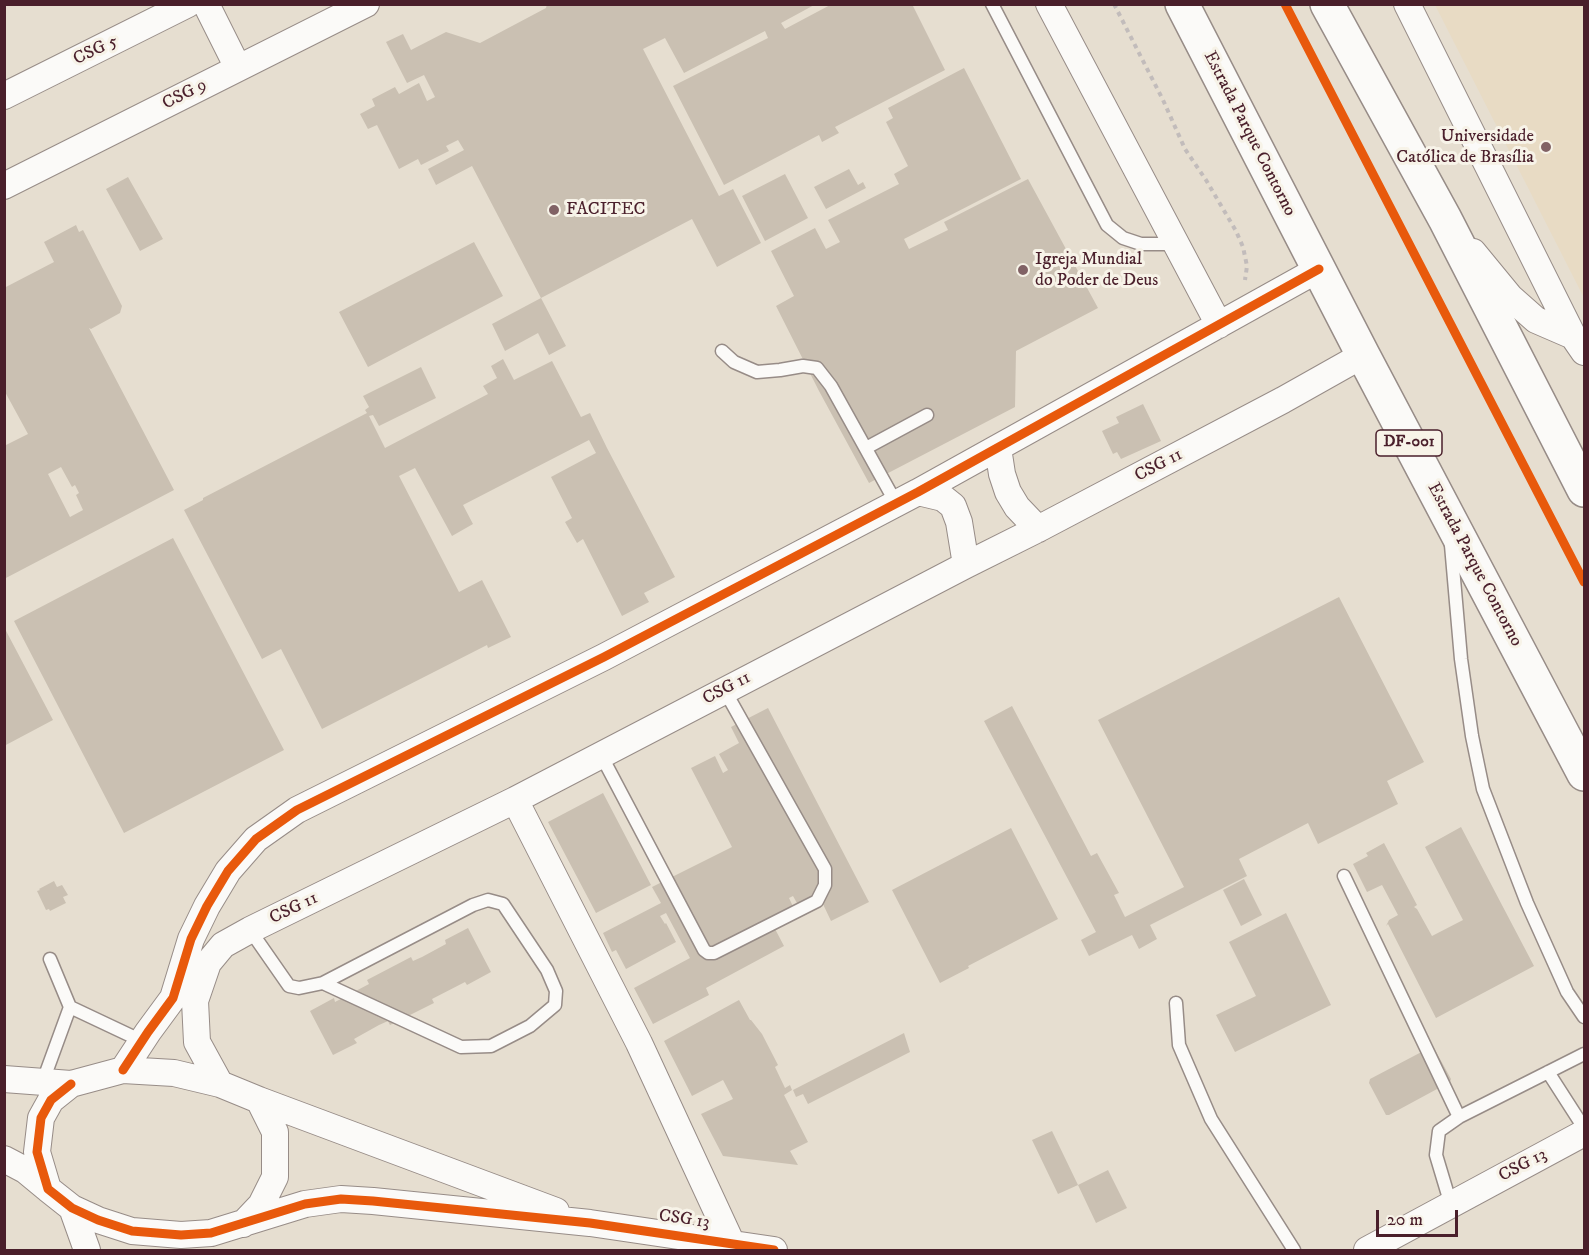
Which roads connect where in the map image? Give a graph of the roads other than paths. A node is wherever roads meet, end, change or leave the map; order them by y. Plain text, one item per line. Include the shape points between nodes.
1 (188, 4) edge
2 (206, 4) edge
3 (366, 4) edge
4 (992, 4) edge
5 (1049, 4) edge
6 (1182, 4) edge
7 (1327, 4) edge
8 (1407, 4) edge
9 (323, 14) edge
10 (238, 68) junction
11 (4, 96) edge
12 (4, 186) edge
13 (1445, 219) junction
14 (1176, 244) junction
15 (1319, 269) junction
16 (1229, 319) junction
17 (1581, 339) edge
18 (722, 351) dead end
19 (1363, 355) junction
20 (927, 415) dead end
21 (866, 448) junction
22 (998, 448) junction
23 (1584, 490) edge
24 (907, 498) junction
25 (1448, 517) junction
26 (1038, 529) junction
27 (966, 565) junction
28 (725, 691) junction
29 (601, 755) junction
30 (1584, 774) edge
31 (514, 801) junction
32 (1344, 876) dead end
33 (250, 930) junction
34 (50, 959) dead end
35 (323, 983) junction
36 (1176, 1003) dead end
37 (70, 1007) junction
38 (1584, 1017) edge
39 (142, 1041) junction
40 (1584, 1054) edge
41 (123, 1070) junction
42 (1548, 1072) junction
43 (4, 1078) edge
44 (43, 1081) junction
45 (71, 1084) junction
46 (220, 1084) junction
47 (259, 1100) junction
48 (1459, 1117) junction
49 (1584, 1128) edge
50 (1584, 1133) edge
51 (4, 1159) edge
52 (48, 1189) junction
53 (1451, 1205) junction
54 (72, 1208) junction
55 (590, 1223) junction
56 (242, 1224) junction
57 (205, 1242) edge
58 (732, 1244) junction
59 (87, 1251) edge
60 (774, 1251) edge
61 (1294, 1251) edge
62 (1367, 1251) edge

1 - 11 street, CSG 5
2 - 10 street
3 - 9 street, CSG 9
4 - 14 lane via 1107,225 1123,238 1141,244
5 - 14 street
6 - 15 highway, Estrada Parque Contorno / DF-001
7 - 13 highway
8 - 17 street
9 - 10 street, CSG 9
10 - 12 street, CSG 9
13 - 17 street via 1510,297 1536,320
13 - 23 highway
14 - 16 street
15 - 16 street
15 - 19 highway, Estrada Parque Contorno / DF-001
16 - 22 street
18 - 21 lane via 734,362 757,372 817,368
19 - 25 highway, Estrada Parque Contorno / DF-001
19 - 26 street, CSG 11
20 - 21 lane
21 - 24 lane
22 - 24 street
22 - 26 street via 1008,492
24 - 27 street via 943,498 953,506
24 - 39 street via 593,662 297,810 256,839 228,871 207,906 191,939 173,998
25 - 30 highway, Estrada Parque Contorno / DF-001
25 - 38 lane via 1461,659 1483,789 1527,903 1568,992
26 - 27 street, CSG 11
27 - 28 street, CSG 11
28 - 29 street, CSG 11
28 - 29 lane via 825,869 825,885 817,901 708,953
29 - 31 street, CSG 11
31 - 33 street, CSG 11
31 - 58 street via 639,1043
32 - 48 lane
33 - 35 lane via 289,986
33 - 46 street, CSG 11 via 223,945 208,963 195,1001 197,1042
34 - 37 lane
35 - 35 lane via 488,900 503,904 547,970 556,991 555,1005 530,1026 491,1046 461,1047
36 - 61 lane via 1179,1045 1211,1119
37 - 39 lane
37 - 44 lane
39 - 41 street
40 - 42 lane
41 - 45 street
41 - 46 street via 174,1074
42 - 48 lane
42 - 49 lane
43 - 44 street
44 - 45 street
45 - 52 street via 51,1100 40,1118 37,1152
46 - 47 street
47 - 55 street
47 - 56 street via 275,1132 275,1177 261,1205
48 - 53 lane via 1439,1131 1436,1155
50 - 53 street, CSG 13
51 - 52 street
52 - 54 street
53 - 62 street, CSG 13
54 - 57 street via 132,1231 181,1235
54 - 59 street
55 - 56 street via 341,1199 305,1204
55 - 58 street, CSG 13
56 - 57 street
58 - 60 street, CSG 13

